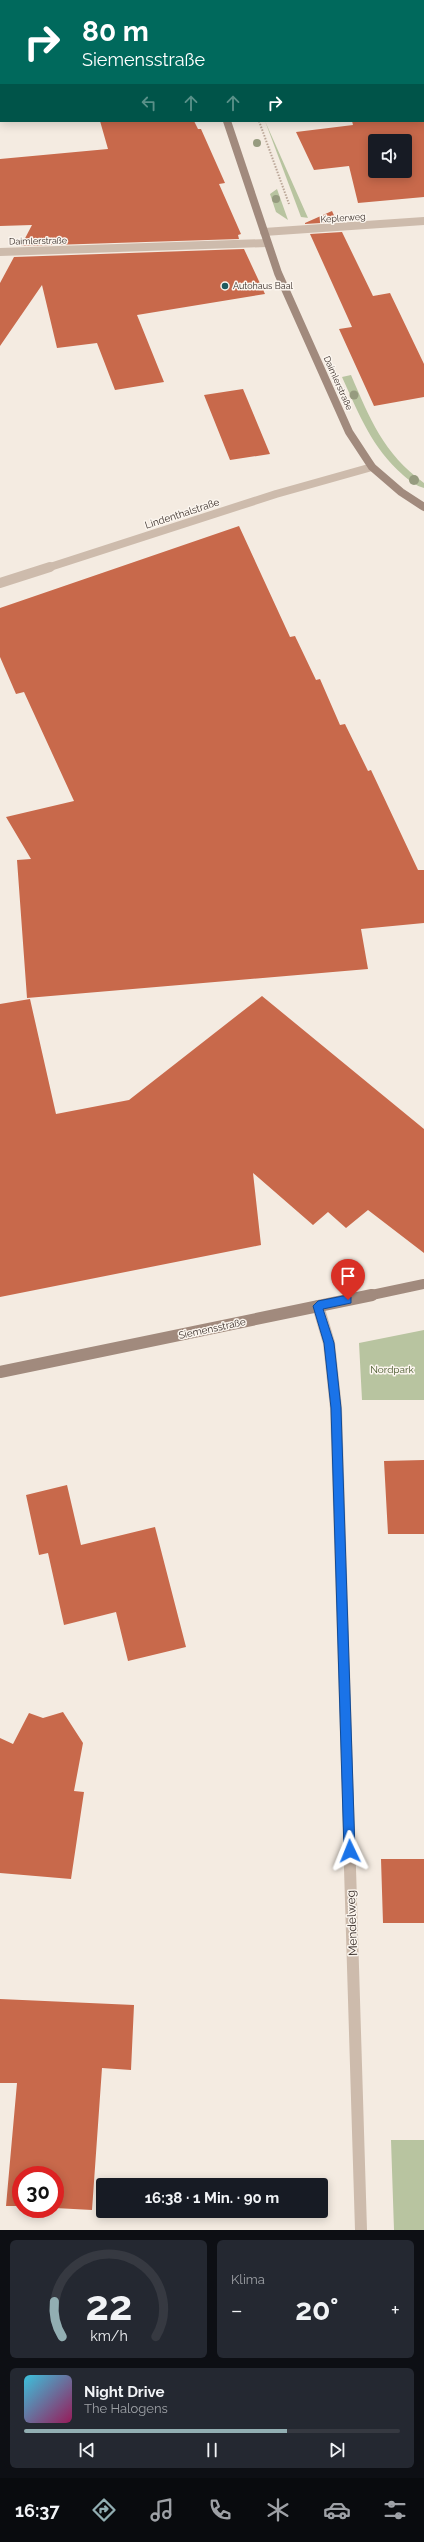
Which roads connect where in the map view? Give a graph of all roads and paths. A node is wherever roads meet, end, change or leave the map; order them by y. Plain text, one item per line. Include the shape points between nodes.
1 (227, 122) edge
2 (259, 122) edge
3 (424, 221) edge
4 (299, 230) junction
5 (264, 232) junction
6 (267, 242) junction
7 (0, 252) edge
8 (372, 467) junction
9 (424, 506) edge
10 (0, 583) edge
11 (424, 1284) edge
12 (318, 1306) junction
13 (0, 1372) edge
14 (362, 2230) edge

1 - 5 street, Daimlerstraße
2 - 4 path
3 - 4 street, Keplerweg
4 - 5 street, Keplerweg
5 - 6 street, Daimlerstraße
6 - 7 street, Daimlerstraße
6 - 8 street, Daimlerstraße via 278,273 349,432
8 - 9 street, Daimlerstraße via 401,492
8 - 10 street, Lindenthalstraße via 276,494
11 - 12 street, Siemensstraße
12 - 13 street, Siemensstraße
12 - 14 street, Mendelweg via 329,1343 336,1408

